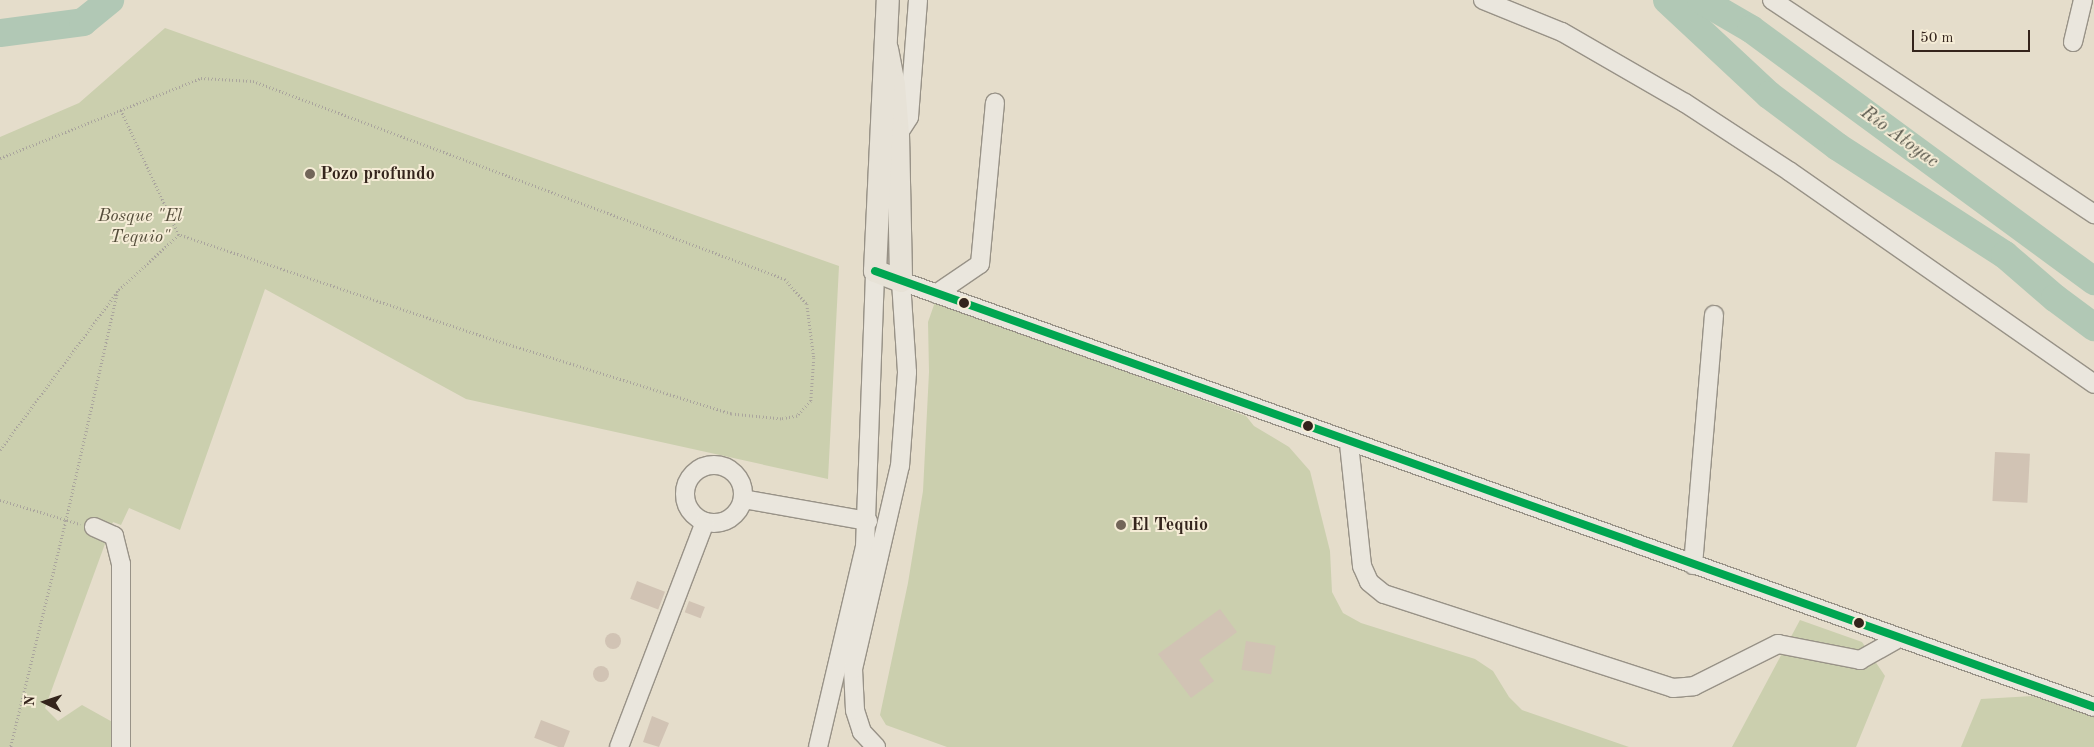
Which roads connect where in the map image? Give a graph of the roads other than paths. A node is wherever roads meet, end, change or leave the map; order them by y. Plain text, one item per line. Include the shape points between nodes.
1 (918, 0) edge
2 (1483, 0) edge
3 (1772, 0) edge
4 (2083, 0) edge
5 (888, 4) edge
6 (2073, 42) dead end
7 (887, 49) junction
8 (995, 104) dead end
9 (898, 134) junction
10 (2094, 214) edge
11 (875, 272) junction
12 (901, 281) junction
13 (936, 294) junction
14 (1714, 315) dead end
15 (2094, 384) edge
16 (1349, 444) junction
17 (743, 499) junction
18 (868, 521) junction
19 (706, 522) junction
20 (94, 527) road end
21 (1693, 565) junction
22 (1899, 638) junction
23 (2094, 707) edge
24 (121, 747) edge
25 (619, 747) edge
26 (818, 747) edge
27 (876, 747) edge

1 - 9 street via 909,117
2 - 15 street via 1562,32 1684,103 1789,171
3 - 10 street
4 - 6 street
5 - 7 main road
7 - 9 main road
7 - 11 main road via 878,155
8 - 13 street via 980,264
9 - 12 main road
11 - 12 main road
11 - 18 street
12 - 13 street
12 - 27 street via 906,372 900,466 853,669 855,710 862,732
13 - 16 street
14 - 21 street
16 - 21 street
16 - 22 street via 1362,566 1368,582 1384,594 1673,688 1694,686 1778,644 1860,660
17 - 18 street
17 - 19 street via 733,516 715,523
17 - 19 street via 743,489 733,471 719,465 704,466 688,480 685,500 696,518
18 - 26 street via 860,578
19 - 25 street
20 - 24 street via 114,536 121,564
21 - 22 street
22 - 23 street

